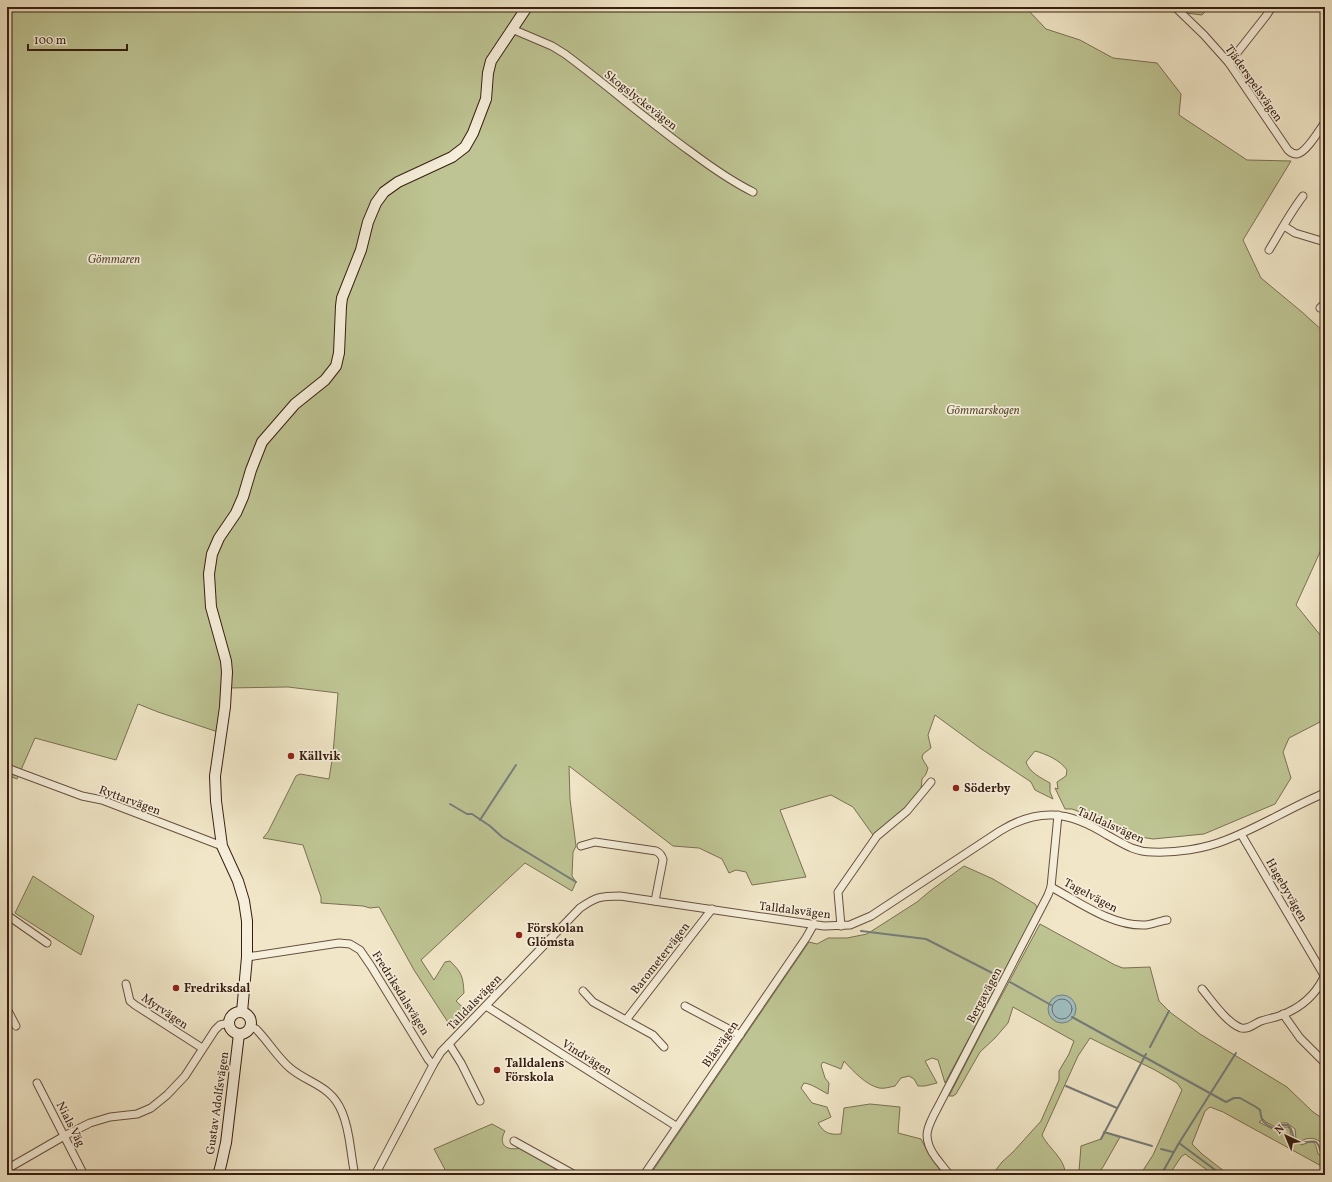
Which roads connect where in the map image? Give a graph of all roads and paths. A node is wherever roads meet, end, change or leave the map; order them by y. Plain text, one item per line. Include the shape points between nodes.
1 (527, 7) edge
2 (1175, 7) edge
3 (1272, 7) edge
4 (512, 29) junction
5 (1229, 63) junction
6 (1325, 123) edge
7 (753, 192) dead end
8 (1303, 196) dead end
9 (1284, 226) junction
10 (1325, 242) edge
11 (1269, 250) dead end
12 (7, 768) edge
13 (931, 782) dead end
14 (1325, 793) edge
15 (1058, 815) junction
16 (1241, 834) junction
17 (222, 846) junction
18 (581, 846) dead end
19 (1051, 887) junction
20 (655, 901) junction
21 (712, 909) junction
22 (7, 915) edge
23 (1167, 920) dead end
24 (814, 924) junction
25 (840, 926) junction
26 (47, 943) dead end
27 (247, 957) junction
28 (1325, 977) edge
29 (126, 984) dead end
30 (1202, 989) dead end
31 (583, 991) dead end
32 (486, 1006) junction
33 (685, 1006) dead end
34 (7, 1009) edge
35 (242, 1012) junction
36 (1283, 1014) junction
37 (626, 1020) junction
38 (229, 1023) junction
39 (16, 1026) dead end
40 (251, 1027) junction
41 (239, 1034) junction
42 (740, 1035) junction
43 (449, 1044) junction
44 (664, 1047) dead end
45 (202, 1048) junction
46 (1325, 1063) edge
47 (433, 1065) junction
48 (37, 1083) dead end
49 (480, 1101) dead end
50 (676, 1126) junction
51 (64, 1136) junction
52 (514, 1142) dead end
53 (8, 1167) edge
54 (84, 1175) edge
55 (218, 1175) edge
56 (355, 1175) edge
57 (376, 1175) edge
58 (575, 1175) edge
59 (644, 1175) edge
60 (950, 1175) edge

1 - 4 street
2 - 5 street, Tjäderspelsvägen
3 - 5 street
4 - 7 street, Skogslyckevägen via 565,54 676,142 733,182
4 - 17 street via 491,61 486,99 465,147 448,159 398,182 384,192 376,203 342,298 336,366 325,380 295,404 262,442 236,513 212,554 209,574 212,607 227,672 225,707 215,776
5 - 6 street, Tjäderspelsvägen via 1288,150 1301,153
8 - 9 street
9 - 10 street via 1295,233
9 - 11 street
12 - 17 street, Ryttarvägen via 82,796 102,800
13 - 25 street via 907,811 877,836 838,892
14 - 16 street, Talldalsvägen
15 - 16 street, Talldalsvägen via 1083,822 1126,846 1145,852 1195,849
15 - 19 street, Bergavägen
15 - 25 street, Talldalsvägen via 1029,817 1012,823 871,916 850,925
16 - 28 street, Hagebyvägen
17 - 27 street via 244,901 248,934
18 - 20 street via 595,842 659,853 662,860
19 - 23 street, Tagelvägen via 1122,923 1146,925
19 - 60 street, Bergavägen via 929,1125 929,1146
20 - 21 street, Talldalsvägen
20 - 32 street, Talldalsvägen via 609,896 596,898 587,903
21 - 24 street, Talldalsvägen
21 - 37 street, Barometervägen
22 - 26 street
24 - 25 street, Talldalsvägen
24 - 42 street, Blåsvägen
27 - 35 street
27 - 47 street, Fredriksdalsvägen via 339,943 355,946 371,966
28 - 36 street via 1310,998
29 - 45 street, Myrvägen via 130,1001
30 - 36 street via 1226,1017 1243,1028
31 - 37 street via 593,1002
32 - 43 street, Talldalsvägen
32 - 50 street, Vindvägen
33 - 42 street
34 - 39 street
35 - 38 street via 236,1013
35 - 40 street via 248,1016
36 - 46 street via 1303,1042
37 - 44 street via 653,1035
38 - 41 street via 234,1033
38 - 45 street via 220,1025
40 - 41 street
40 - 56 street via 256,1029 289,1067 321,1086 338,1104 350,1136
41 - 55 street, Gustav Adolfsvägen via 226,1143
42 - 50 street, Blåsvägen
43 - 47 street, Talldalsvägen
43 - 49 street
45 - 51 street via 185,1076 151,1108 137,1114 97,1121
47 - 57 street, Talldalsvägen
48 - 51 street, Nials Väg
50 - 59 street, Blåsvägen
51 - 53 street
51 - 54 street, Nials Väg
52 - 58 street

